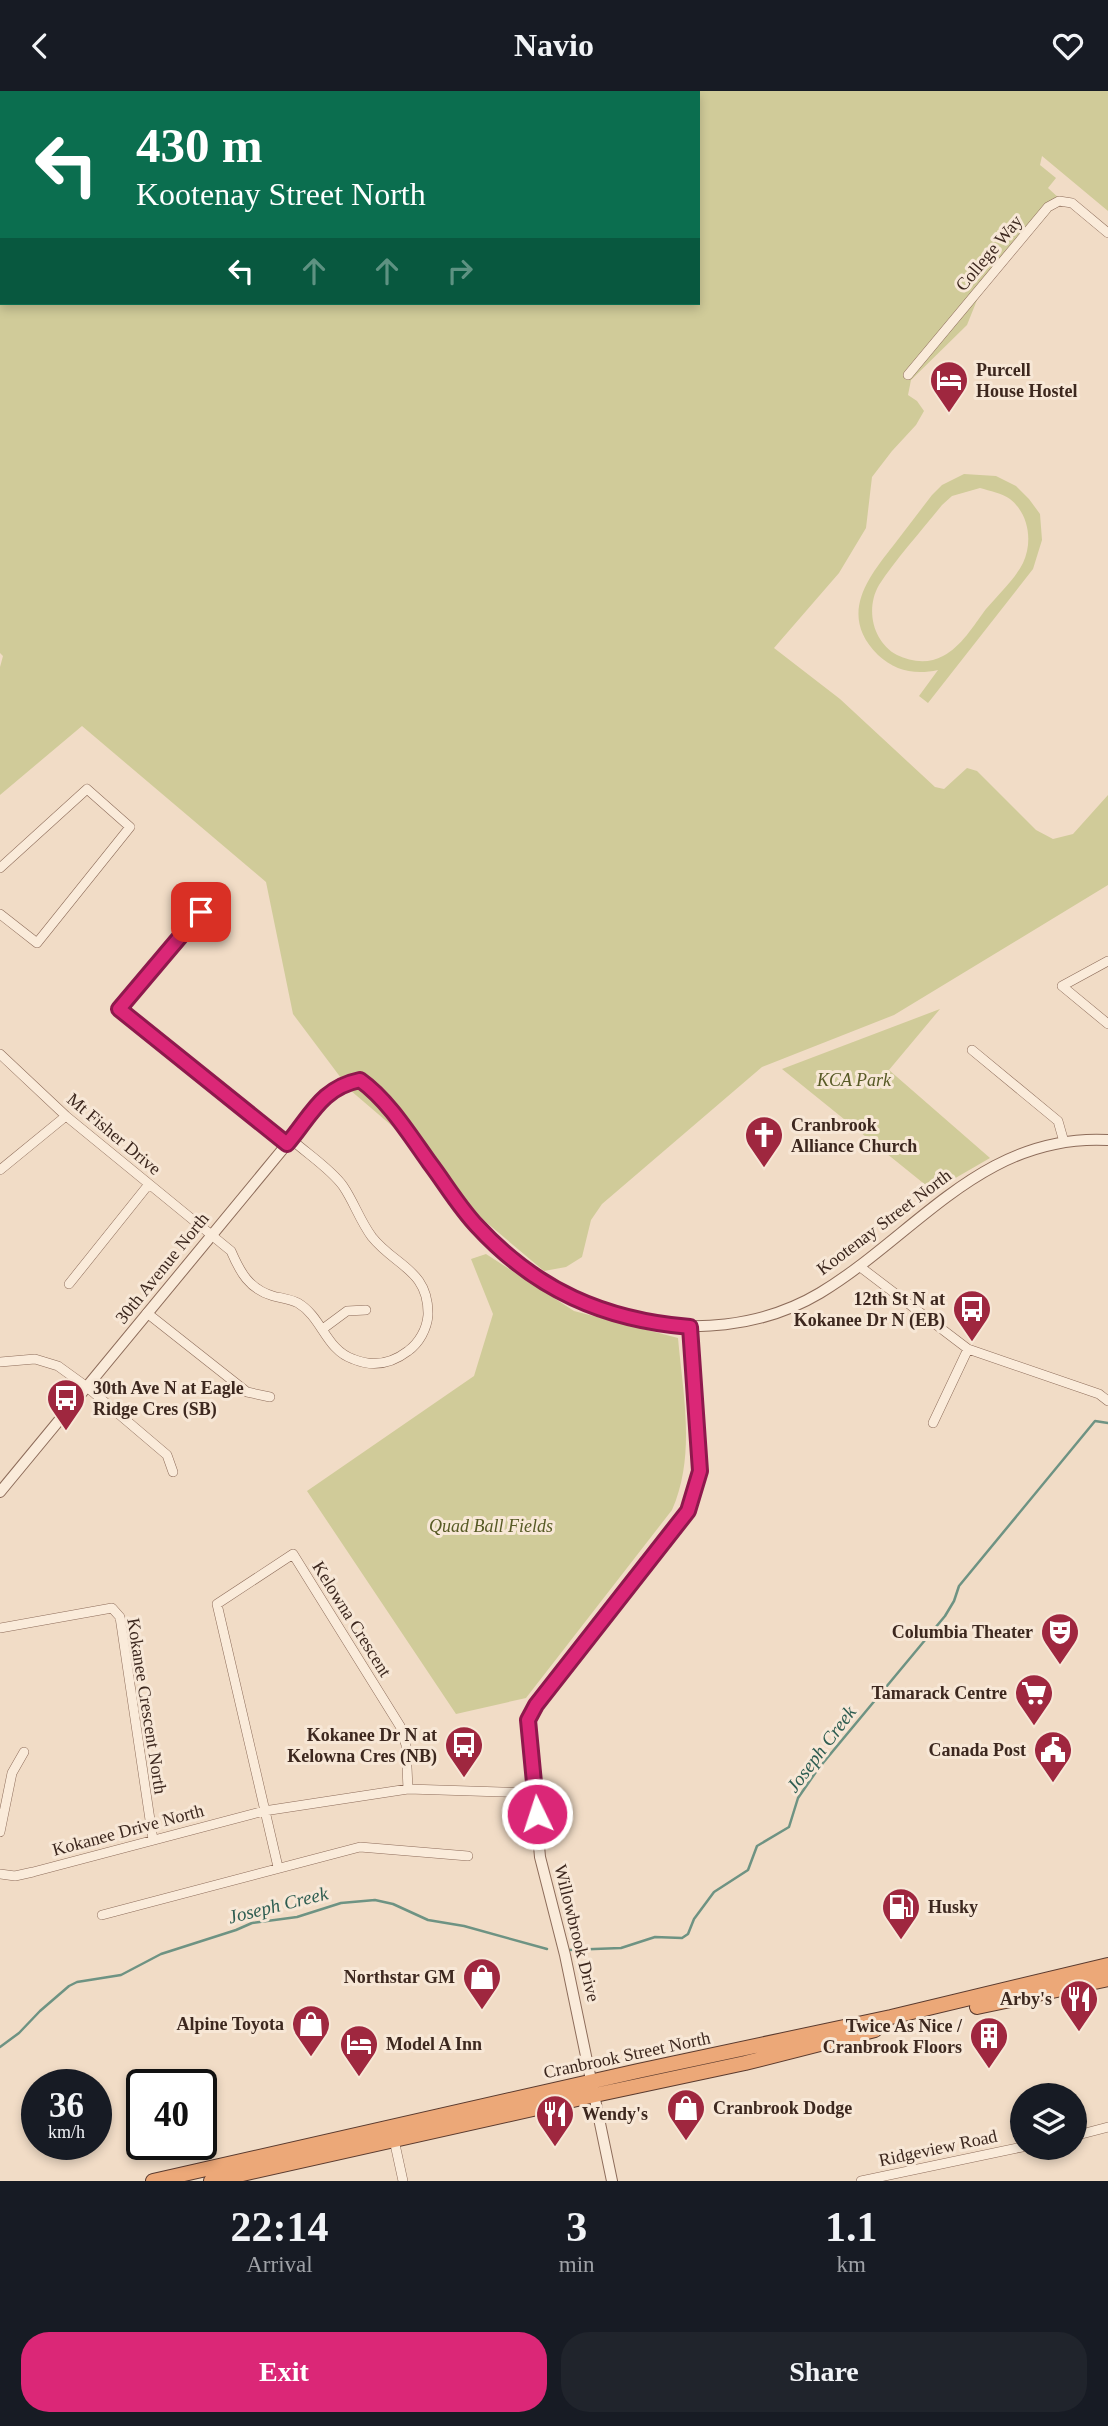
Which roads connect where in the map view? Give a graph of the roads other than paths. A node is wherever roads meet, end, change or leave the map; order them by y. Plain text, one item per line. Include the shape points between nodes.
1 (1108, 233) edge
2 (908, 375) dead end
3 (0, 868) edge
4 (201, 912) dead end
5 (0, 914) edge
6 (1108, 961) edge
7 (1108, 1024) edge
8 (972, 1049) dead end
9 (0, 1054) edge
10 (360, 1080) joint
11 (66, 1116) junction
12 (1108, 1140) edge
13 (289, 1142) junction
14 (1064, 1142) junction
15 (0, 1170) edge
16 (149, 1184) junction
17 (212, 1235) junction
18 (859, 1266) junction
19 (69, 1284) dead end
20 (366, 1310) dead end
21 (147, 1313) junction
22 (690, 1327) junction
23 (324, 1328) junction
24 (968, 1349) junction
25 (0, 1362) edge
26 (87, 1387) junction
27 (270, 1397) dead end
28 (1108, 1401) edge
29 (933, 1423) dead end
30 (173, 1472) dead end
31 (0, 1492) edge
32 (0, 1628) edge
33 (24, 1752) dead end
34 (408, 1789) junction
35 (535, 1793) junction
36 (264, 1811) junction
37 (0, 1832) edge
38 (153, 1840) junction
39 (468, 1856) dead end
40 (278, 1867) junction
41 (0, 1874) edge
42 (102, 1915) dead end
43 (1108, 1965) edge
44 (1108, 1979) edge
45 (594, 2088) junction
46 (1108, 2127) edge
47 (1087, 2133) edge
48 (392, 2134) junction
49 (1010, 2150) edge
50 (153, 2181) edge
51 (211, 2181) edge
52 (404, 2181) edge
53 (612, 2181) edge
54 (861, 2181) edge

1 - 2 street, College Way via 1072,203 1059,201 1048,207
3 - 5 street via 87,789 130,827 37,943
4 - 13 street, Mt Fisher Drive via 119,1009
6 - 7 street via 1062,986
8 - 14 street via 1058,1121
9 - 11 street, Mt Fisher Drive
10 - 13 street, 30th Avenue North via 327,1094
10 - 22 street, Kootenay Street North via 402,1125 475,1224 514,1263 586,1304 653,1324
11 - 15 street
11 - 16 street, Mt Fisher Drive
12 - 14 street, Kootenay Street North
13 - 17 street, 30th Avenue North
13 - 23 street, Mt Fisher Drive via 342,1184 370,1235 415,1275 427,1299 428,1319 422,1334 407,1352 385,1363 351,1359 329,1341
14 - 18 street, Kootenay Street North via 1002,1161 965,1182
16 - 17 street, Mt Fisher Drive
16 - 19 street
17 - 21 street, 30th Avenue North
17 - 23 street, Mt Fisher Drive via 231,1251 252,1287 297,1302
18 - 22 street, Kootenay Street North via 819,1293 773,1314
18 - 24 street
20 - 23 street via 347,1311
21 - 26 street, 30th Avenue North
21 - 27 street via 247,1392
22 - 35 street, Willowbrook Drive via 700,1471 696,1491 688,1511 528,1720
24 - 28 street
24 - 29 street
25 - 26 street via 35,1359 58,1366
26 - 30 street via 167,1455
26 - 31 street, 30th Avenue North
32 - 38 street, Kokanee Crescent North via 112,1608 120,1617
33 - 37 street via 12,1773
34 - 35 street, Kokanee Drive North
34 - 36 street, Kokanee Drive North
34 - 36 street, Kelowna Crescent via 406,1745 400,1726 293,1554 217,1604
35 - 45 street, Willowbrook Drive via 540,1857
36 - 38 street, Kokanee Drive North
36 - 40 street
38 - 41 street, Kokanee Drive North via 33,1872
39 - 40 street via 359,1847
40 - 42 street
43 - 45 highway, Cranbrook Street North
44 - 45 highway, Cranbrook Street North via 888,2026 746,2063
45 - 48 highway, Cranbrook Street North
45 - 53 street, Willowbrook Drive
46 - 47 street
48 - 50 highway, Cranbrook Street North
48 - 51 highway, Cranbrook Street North
48 - 52 street
49 - 54 street, Ridgeview Road

